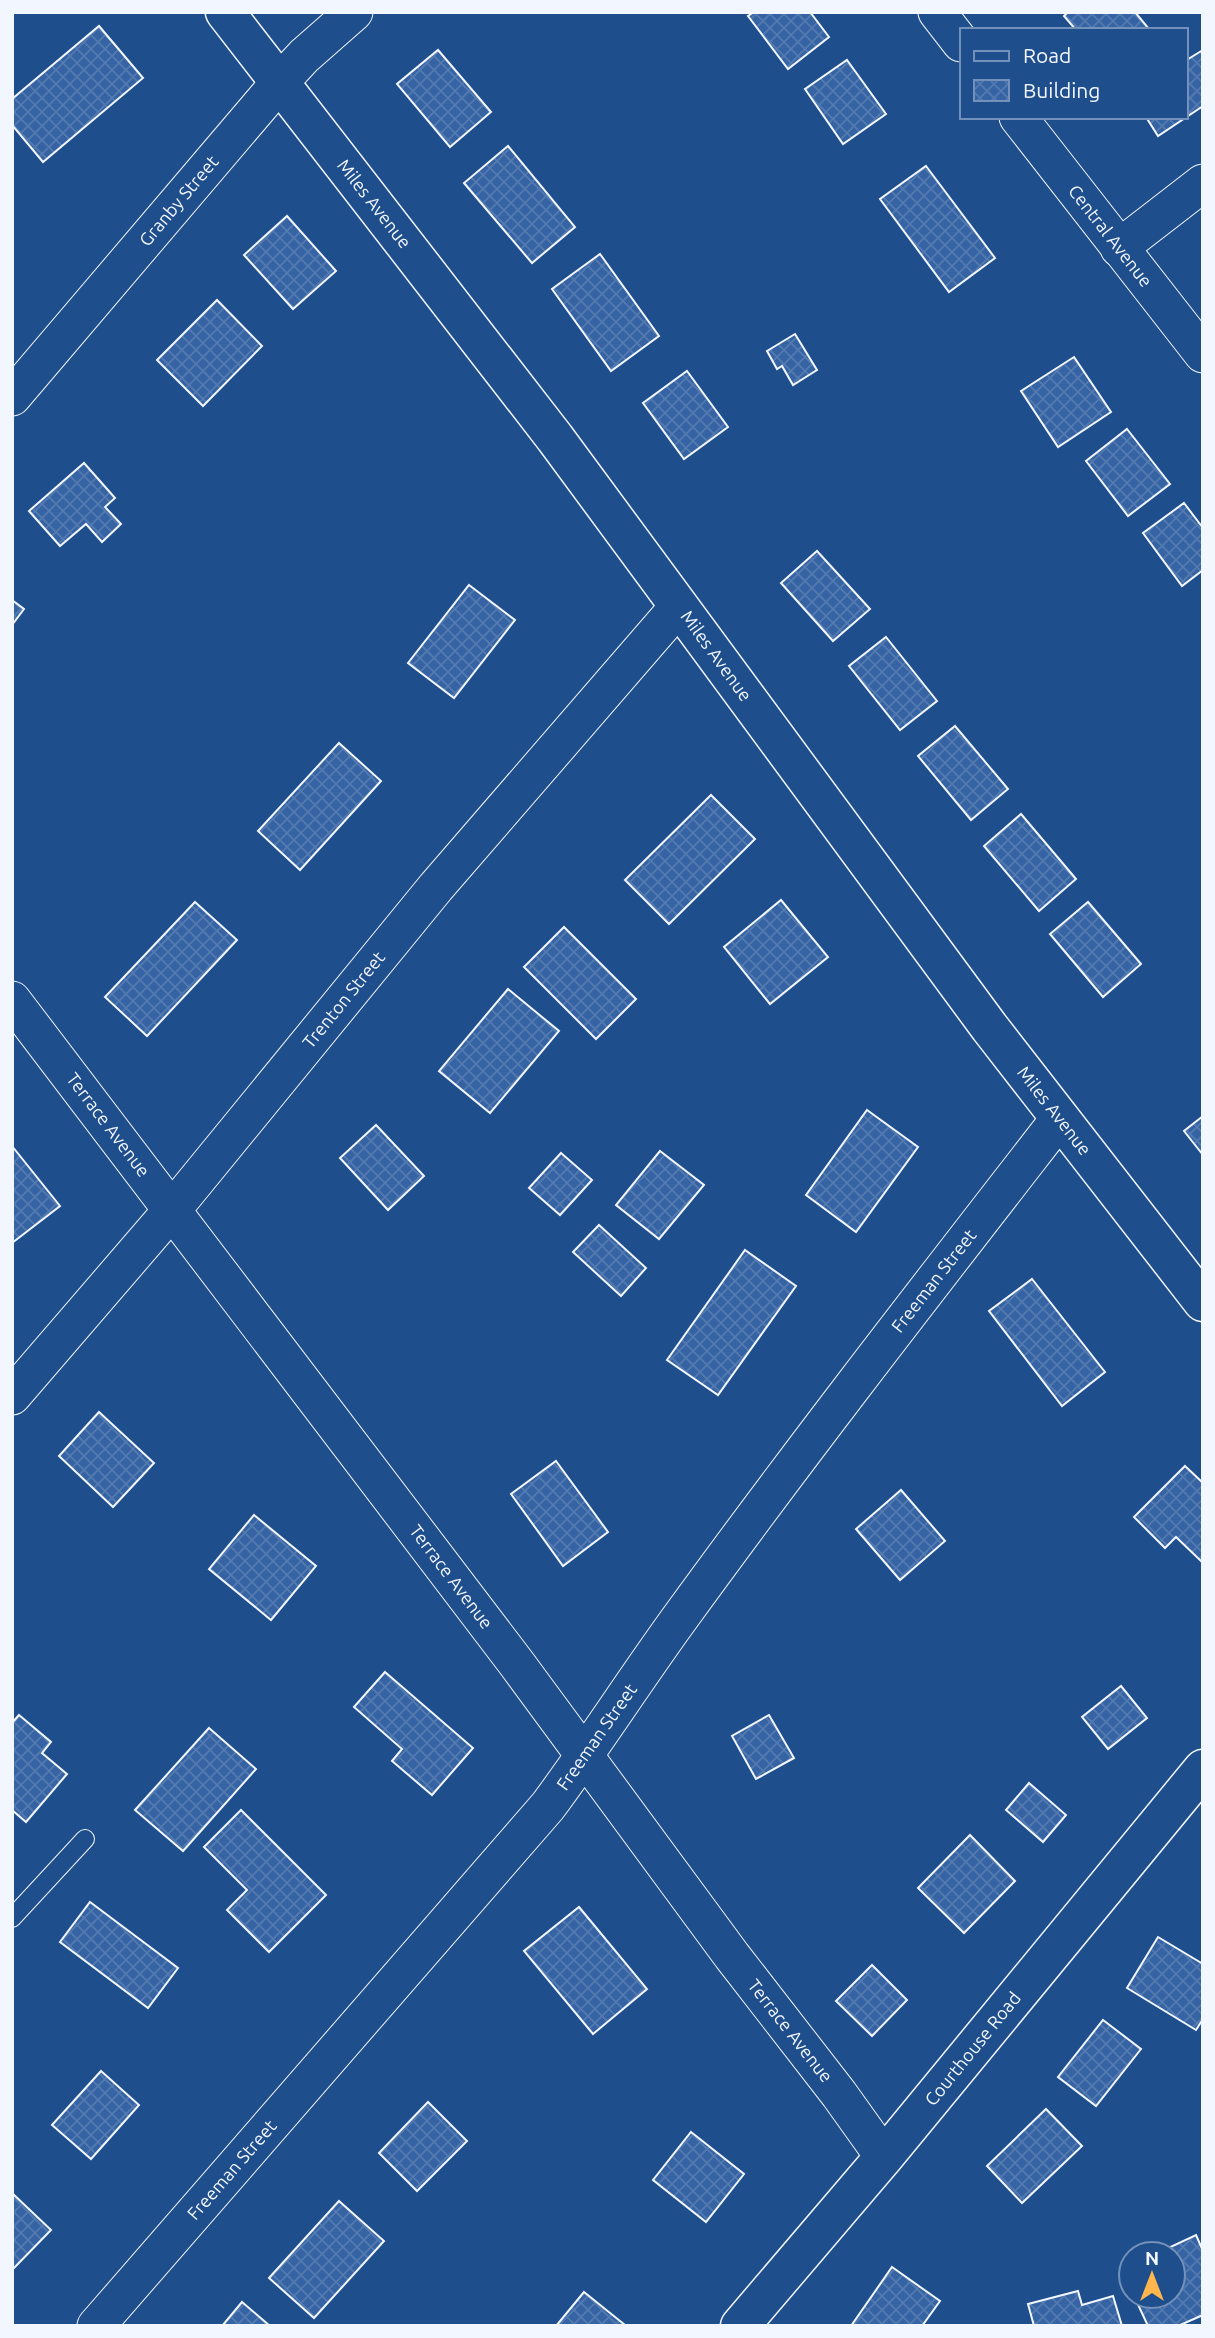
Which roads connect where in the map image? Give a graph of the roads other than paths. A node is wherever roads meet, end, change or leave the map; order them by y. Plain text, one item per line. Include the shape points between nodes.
1 (225, 12) edge
2 (354, 12) edge
3 (937, 12) edge
4 (960, 42) edge
5 (280, 82) junction
6 (1020, 119) edge
7 (1203, 183) edge
8 (1119, 248) junction
9 (1203, 354) edge
10 (12, 397) edge
11 (679, 606) junction
12 (12, 1000) edge
13 (1060, 1118) junction
14 (172, 1210) junction
15 (1203, 1302) edge
16 (12, 1396) edge
17 (584, 1757) junction
18 (1203, 1769) edge
19 (85, 1839) dead end
20 (12, 1918) edge
21 (884, 2157) junction
22 (96, 2326) edge
23 (740, 2326) edge

1 - 5 street, Miles Avenue
2 - 5 street, Granby Street
3 - 4 street
5 - 10 street, Granby Street
5 - 11 street, Miles Avenue
6 - 8 street, Central Avenue
7 - 8 street
8 - 9 street, Central Avenue
11 - 13 street, Miles Avenue
11 - 14 street, Trenton Street via 436,887
12 - 14 street, Terrace Avenue
13 - 15 street, Miles Avenue
13 - 17 street, Freeman Street via 821,1426
14 - 16 street, Trenton Street
14 - 17 street, Terrace Avenue
17 - 21 street, Terrace Avenue
17 - 22 street, Freeman Street via 548,1806
18 - 21 street, Courthouse Road
19 - 20 lane
21 - 23 street, Courthouse Road

